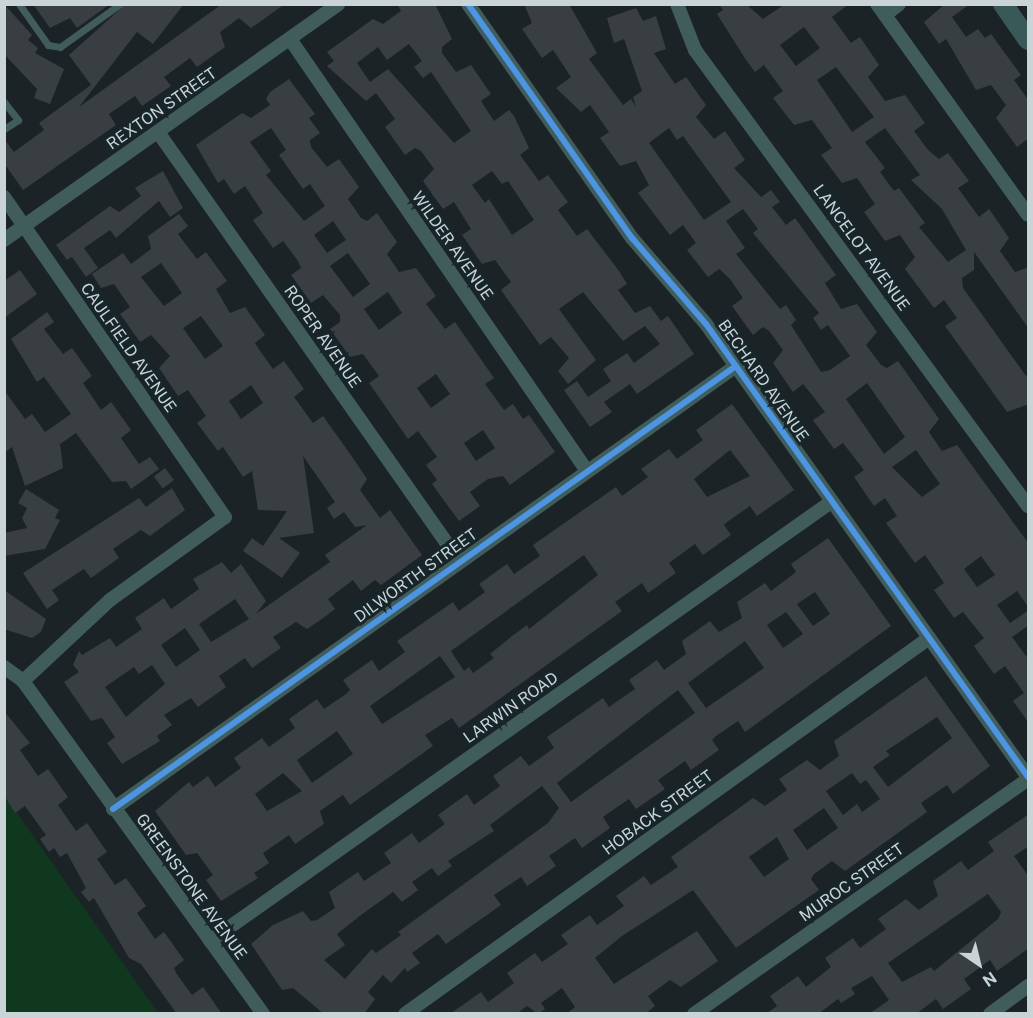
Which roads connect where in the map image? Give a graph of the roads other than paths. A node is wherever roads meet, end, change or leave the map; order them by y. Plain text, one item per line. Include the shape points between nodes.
1 (19, 4) edge
2 (120, 4) edge
3 (338, 4) edge
4 (468, 4) edge
5 (677, 4) edge
6 (899, 4) edge
7 (1003, 4) edge
8 (881, 10) edge
9 (290, 39) junction
10 (1029, 40) edge
11 (4, 102) edge
12 (4, 129) edge
13 (158, 132) junction
14 (4, 197) edge
15 (1029, 215) edge
16 (24, 226) junction
17 (4, 240) edge
18 (736, 366) junction
19 (587, 471) junction
20 (831, 502) junction
21 (1029, 506) edge
22 (460, 562) junction
23 (929, 638) junction
24 (4, 667) edge
25 (23, 681) junction
26 (1029, 778) edge
27 (113, 809) junction
28 (210, 941) junction
29 (1029, 986) edge
30 (263, 1014) edge
31 (405, 1014) edge
32 (694, 1014) edge
33 (990, 1014) edge

1 - 2 lane via 48,45 60,47
3 - 9 street, REXTON STREET
4 - 18 street, BECHARD AVENUE via 632,238
5 - 21 street, LANCELOT AVENUE via 695,50
6 - 8 street
7 - 10 main road
8 - 15 street
9 - 13 street, REXTON STREET
9 - 19 street, WILDER AVENUE
11 - 12 lane via 18,120
13 - 16 street, REXTON STREET
13 - 22 street, ROPER AVENUE
14 - 16 street, CAULFIELD AVENUE
16 - 17 street, REXTON STREET
16 - 25 street, CAULFIELD AVENUE via 225,517 110,600
18 - 19 street, DILWORTH STREET
18 - 20 street, BECHARD AVENUE
19 - 22 street, DILWORTH STREET
20 - 23 street, BECHARD AVENUE
20 - 28 street, LARWIN ROAD
22 - 27 street, DILWORTH STREET
23 - 26 street, BECHARD AVENUE
23 - 31 street, HOBACK STREET
24 - 25 street, GREENSTONE AVENUE
25 - 27 street, GREENSTONE AVENUE
26 - 32 street, MUROC STREET
27 - 28 street, GREENSTONE AVENUE
28 - 30 street, GREENSTONE AVENUE
29 - 33 street

